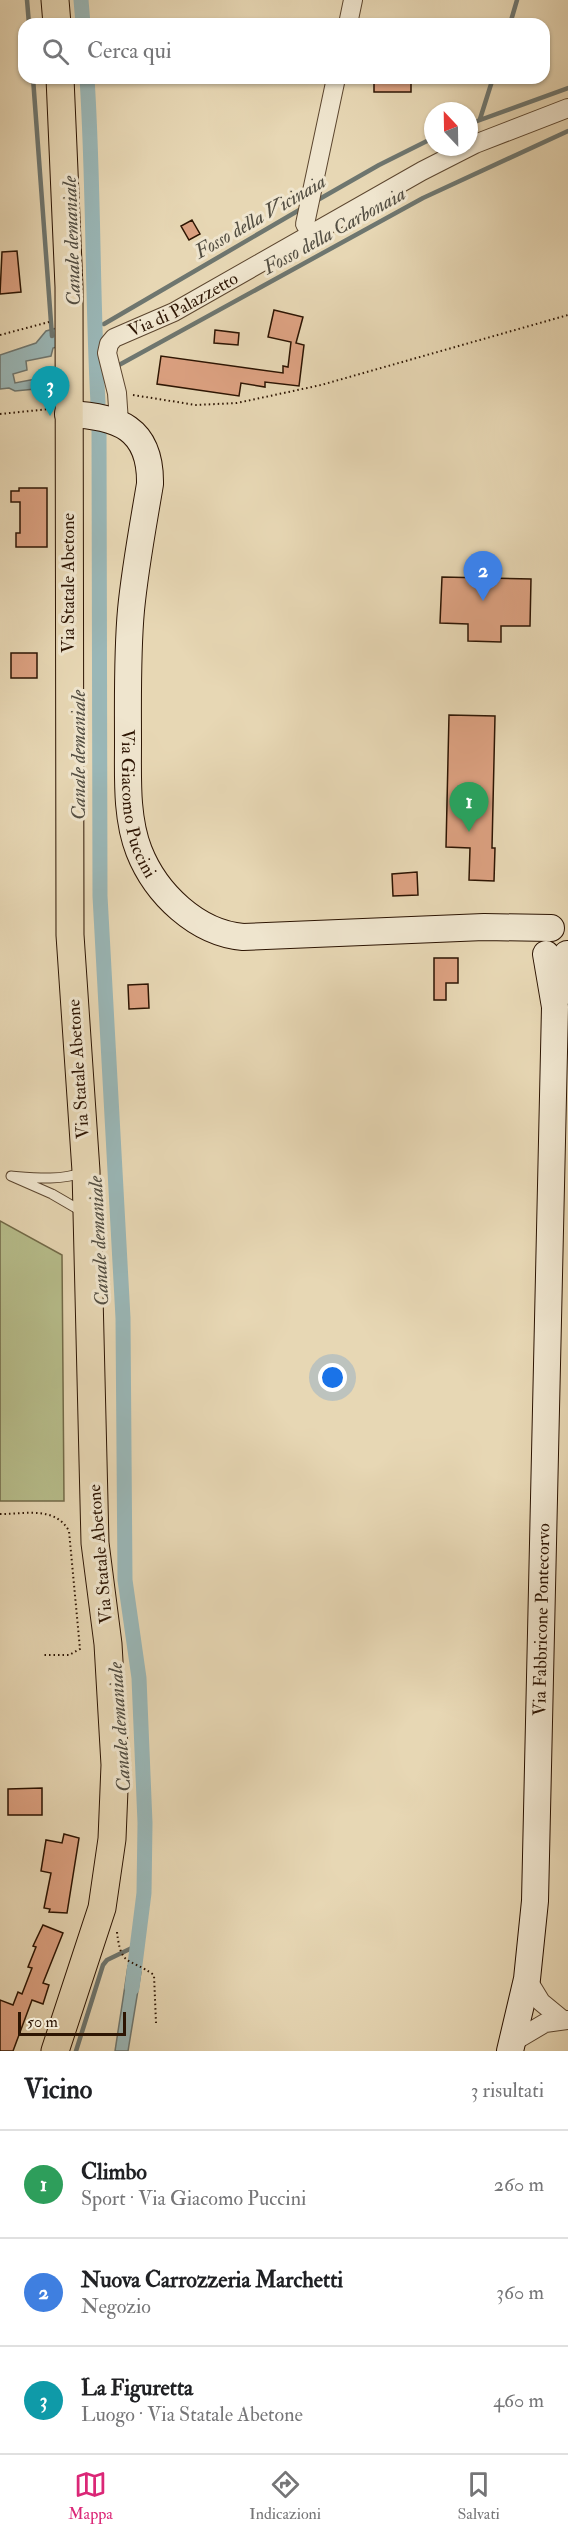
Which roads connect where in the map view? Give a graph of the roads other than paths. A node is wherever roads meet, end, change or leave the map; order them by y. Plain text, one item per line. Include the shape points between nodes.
1 (55, 0) edge
2 (353, 0) edge
3 (56, 18) edge
4 (349, 18) edge
5 (60, 84) edge
6 (335, 84) edge
7 (568, 108) edge
8 (309, 231) junction
9 (70, 407) junction
10 (115, 421) junction
11 (560, 942) edge
12 (86, 1171) junction
13 (0, 1173) edge
14 (11, 1176) junction
15 (88, 1215) junction
16 (527, 1979) junction
17 (566, 2020) edge
18 (512, 2046) edge
19 (55, 2051) edge

1 - 3 main road
2 - 4 street
5 - 9 main road, Via Statale Abetone
6 - 8 street via 305,224
7 - 8 street, Via di Palazzetto via 475,144
8 - 10 street, Via di Palazzetto via 174,312 114,338 107,353 117,393
9 - 10 street
9 - 12 main road, Via Statale Abetone via 68,894
10 - 11 street, Via Giacomo Puccini via 142,442 150,466 130,620 128,772 136,840 157,883 190,917 235,936 502,928
11 - 16 street, Via Fabbricone Pontecorvo via 555,1006 535,1901
12 - 14 lane via 46,1179
12 - 15 main road, Via Statale Abetone
13 - 14 lane
14 - 15 lane
15 - 19 main road, Via Statale Abetone via 94,1521 108,1644 114,1754 112,1839 102,1908
16 - 17 street via 541,2002
16 - 18 street, Via Fabbricone Pontecorvo
17 - 18 street via 545,2023

